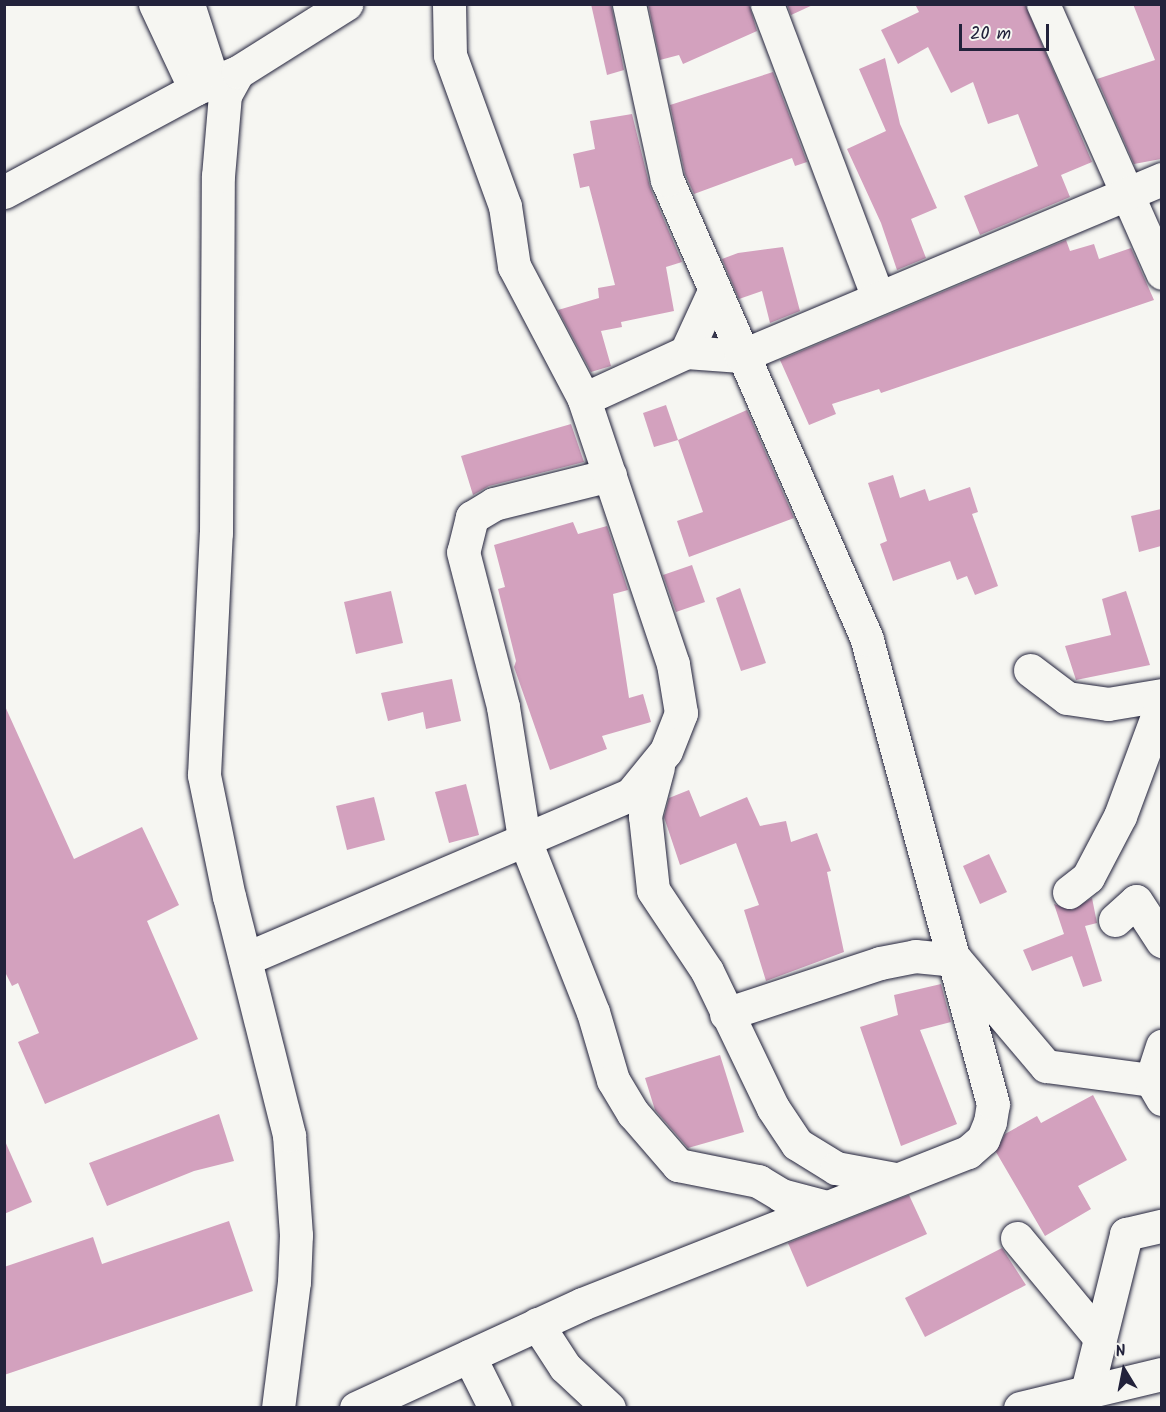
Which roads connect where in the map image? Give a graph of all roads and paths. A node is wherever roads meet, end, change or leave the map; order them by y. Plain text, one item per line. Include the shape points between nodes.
1 (155, 4) edge
2 (188, 4) edge
3 (346, 4) edge
4 (449, 4) edge
5 (629, 4) edge
6 (767, 4) edge
7 (1043, 4) edge
8 (215, 81) junction
9 (1161, 179) edge
10 (4, 192) edge
11 (1126, 194) junction
12 (1161, 273) edge
13 (714, 291) junction
14 (878, 298) junction
15 (686, 352) junction
16 (741, 356) junction
17 (584, 399) junction
18 (609, 476) junction
19 (1030, 670) dead end
20 (1161, 694) edge
21 (1161, 703) edge
22 (661, 757) junction
23 (524, 838) junction
24 (1069, 892) dead end
25 (1115, 920) dead end
26 (1161, 941) edge
27 (244, 959) junction
28 (956, 960) junction
29 (726, 1014) junction
30 (1161, 1046) edge
31 (1156, 1089) edge
32 (897, 1179) junction
33 (827, 1207) junction
34 (1161, 1226) edge
35 (1017, 1238) dead end
36 (537, 1324) junction
37 (1100, 1338) junction
38 (469, 1356) junction
39 (1161, 1374) edge
40 (1087, 1391) junction
41 (278, 1407) edge
42 (356, 1407) edge
43 (495, 1407) edge
44 (609, 1407) edge
45 (1020, 1407) edge

1 - 8 street
2 - 8 street
3 - 8 street
4 - 17 street via 450,55 506,206 514,266
5 - 13 street via 667,180
6 - 14 street
7 - 11 street
8 - 10 street
8 - 27 street via 225,95 218,176 216,533 203,753 208,796
9 - 11 street
11 - 12 street
11 - 14 street
13 - 15 street
13 - 16 street
14 - 16 street
15 - 16 street
15 - 17 street
16 - 28 street via 867,639
17 - 18 street
18 - 22 street via 673,664 681,713
18 - 23 street via 494,504 472,517 463,552 503,707
19 - 20 street via 1067,698 1108,704
21 - 24 street via 1120,816 1088,877
22 - 23 street via 631,794
22 - 29 street via 645,816 653,890 707,971
23 - 27 street
23 - 33 street via 593,1012 613,1080 633,1113 678,1165 758,1181 781,1195
25 - 26 street via 1136,901
27 - 41 street via 289,1135 296,1235
28 - 29 street via 915,956 880,963
28 - 31 street via 1046,1066
28 - 32 street via 993,1104 990,1122 983,1139 968,1152
29 - 32 street via 759,1084 797,1144 836,1168
30 - 31 street
32 - 33 street
33 - 36 street
34 - 37 street via 1126,1234
35 - 37 street
36 - 38 street
36 - 44 street via 565,1367
37 - 40 street
38 - 42 street
38 - 43 street
39 - 40 street
40 - 45 street

